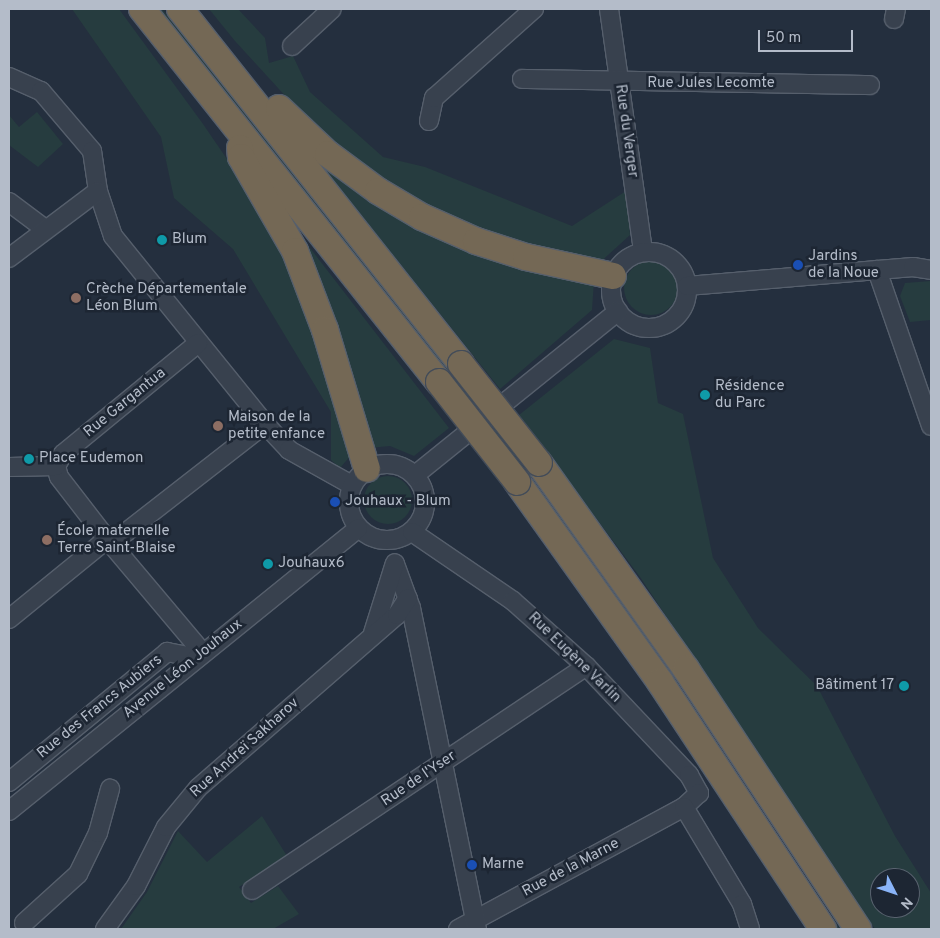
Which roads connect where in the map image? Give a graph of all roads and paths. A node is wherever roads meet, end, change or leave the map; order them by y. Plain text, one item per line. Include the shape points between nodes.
1 (142, 9) edge
2 (180, 9) edge
3 (332, 9) edge
4 (534, 9) edge
5 (609, 9) edge
6 (292, 46) dead end
7 (9, 77) edge
8 (522, 79) dead end
9 (619, 83) junction
10 (870, 85) dead end
11 (243, 86) junction
12 (429, 121) dead end
13 (237, 128) junction
14 (98, 191) junction
15 (9, 202) edge
16 (45, 229) junction
17 (643, 252) junction
18 (9, 258) edge
19 (931, 260) edge
20 (914, 267) junction
21 (877, 270) junction
22 (931, 270) edge
23 (613, 276) junction
24 (687, 286) junction
25 (618, 312) junction
26 (198, 343) junction
27 (265, 424) junction
28 (931, 426) edge
29 (10, 466) edge
30 (56, 466) junction
31 (415, 476) junction
32 (360, 477) junction
33 (358, 528) junction
34 (412, 532) junction
35 (395, 540) junction
36 (109, 542) junction
37 (395, 564) junction
38 (408, 598) junction
39 (397, 615) junction
40 (9, 619) edge
41 (416, 631) junction
42 (373, 634) junction
43 (200, 656) junction
44 (586, 666) junction
45 (443, 764) junction
46 (9, 782) edge
47 (110, 789) dead end
48 (684, 807) junction
49 (9, 811) edge
50 (252, 890) dead end
51 (24, 923) dead end
52 (476, 924) edge
53 (105, 929) edge
54 (458, 929) edge
55 (750, 929) edge
56 (823, 929) edge
57 (858, 929) edge

1 - 13 highway
2 - 11 highway
3 - 6 street
4 - 12 street via 434,98
5 - 9 street, Rue du Verger
7 - 14 street via 41,91 92,151
8 - 9 street, Rue Jules Lecomte
9 - 10 street, Rue Jules Lecomte
9 - 17 street, Rue du Verger
11 - 23 highway via 279,108 306,137 378,191 422,216 476,241 526,257
11 - 57 highway, bridge via 539,463 686,669
13 - 32 highway via 241,157 298,260 324,330
13 - 56 highway, bridge via 517,482 660,682
14 - 16 street
14 - 26 street via 113,236
15 - 16 street
16 - 18 street
17 - 23 street via 620,263
17 - 24 street via 660,254 675,263
19 - 20 street
20 - 21 street
20 - 22 street
21 - 24 street
21 - 28 street
23 - 25 street via 611,295
24 - 25 street via 686,303 677,317 659,326 638,328
25 - 31 street
26 - 27 street
26 - 30 street, Rue Gargantua via 63,454
27 - 32 street via 289,450
27 - 36 street
29 - 30 street
30 - 36 street via 59,477
31 - 32 street via 392,464
31 - 34 street via 425,498 424,510
32 - 33 street via 348,505
33 - 35 street via 373,538
33 - 43 street, Avenue Léon Jouhaux
34 - 35 street
34 - 44 street, Rue Eugène Varlin via 513,601
35 - 37 street
36 - 40 street
36 - 43 street
37 - 38 street
37 - 42 street
38 - 39 street, Rue Andreï Sakharov
38 - 41 street
39 - 41 street
39 - 42 street, Rue Andreï Sakharov
41 - 45 street
42 - 53 street, Rue Andreï Sakharov via 198,788 166,827 136,886
43 - 46 street, Rue des Francs Aubiers via 167,652
43 - 49 street, Avenue Léon Jouhaux
44 - 45 street, Rue de l'Yser
44 - 48 street, Rue Eugène Varlin via 689,775 699,793
45 - 50 street, Rue de l'Yser
45 - 52 street
47 - 51 street via 98,833 78,874
48 - 52 street, Rue de la Marne
48 - 55 street via 742,904
52 - 54 street, Rue de la Marne

